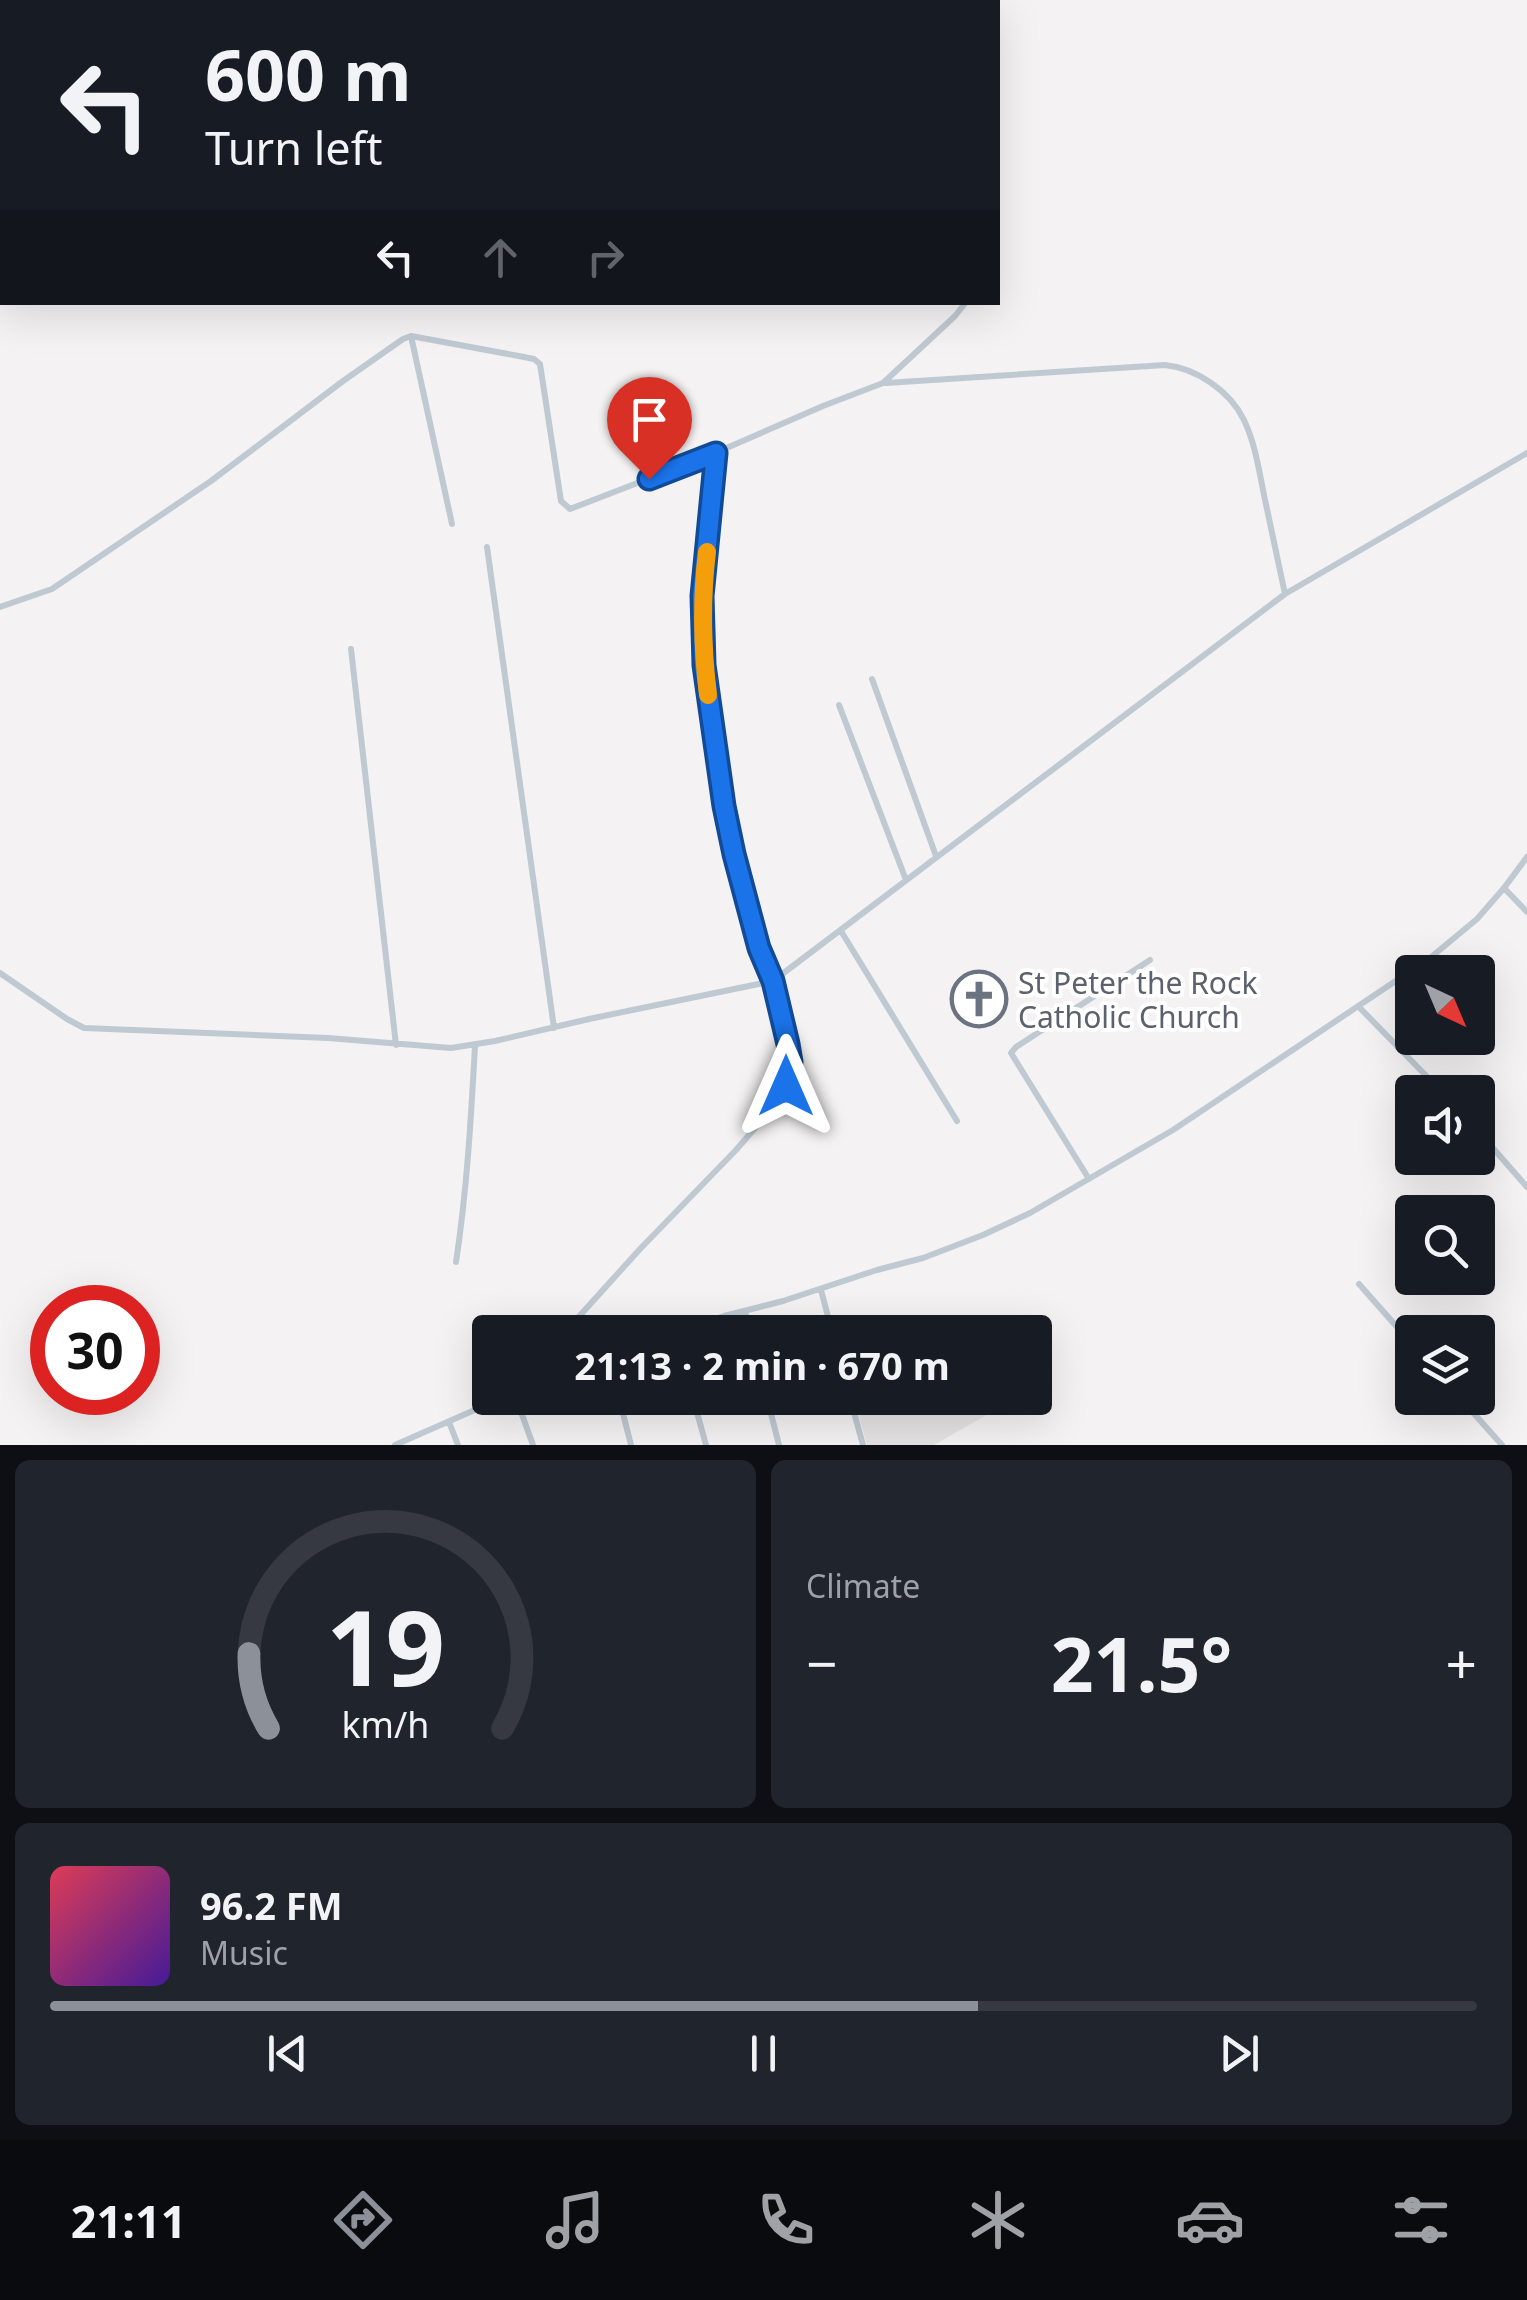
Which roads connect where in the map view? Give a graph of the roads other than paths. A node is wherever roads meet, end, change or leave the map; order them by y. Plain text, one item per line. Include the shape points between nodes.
1 (963, 305) edge
2 (411, 336) junction
3 (883, 383) junction
4 (716, 453) junction
5 (1527, 453) edge
6 (452, 524) dead end
7 (487, 547) dead end
8 (1285, 594) junction
9 (0, 608) edge
10 (351, 649) dead end
11 (872, 679) dead end
12 (839, 705) dead end
13 (936, 856) junction
14 (1527, 857) edge
15 (906, 880) junction
16 (1504, 888) junction
17 (1527, 912) edge
18 (840, 931) junction
19 (1150, 960) dead end
20 (0, 973) edge
21 (773, 981) junction
22 (1358, 1006) junction
23 (554, 1028) junction
24 (396, 1045) junction
25 (474, 1046) junction
26 (1425, 1075) edge
27 (957, 1121) dead end
28 (1495, 1150) edge
29 (1088, 1179) junction
30 (1527, 1187) edge
31 (456, 1262) dead end
32 (1359, 1284) dead end
33 (820, 1290) junction
34 (745, 1311) junction
35 (580, 1315) edge
36 (732, 1315) edge
37 (746, 1315) edge
38 (827, 1315) edge
39 (1395, 1325) edge
40 (472, 1411) edge
41 (522, 1415) edge
42 (623, 1415) edge
43 (698, 1415) edge
44 (772, 1415) edge
45 (855, 1415) edge
46 (1475, 1415) edge
47 (448, 1422) junction
48 (395, 1445) edge
49 (458, 1445) edge
50 (533, 1445) edge
51 (631, 1445) edge
52 (706, 1445) edge
53 (780, 1445) edge
54 (863, 1445) edge
55 (1502, 1445) edge

1 - 3 street
2 - 4 street via 540,364 561,501 570,509
2 - 6 street
2 - 9 street via 52,589
3 - 4 street
3 - 8 street via 1165,364 1196,373 1243,418
4 - 21 street via 702,596 704,665 734,854
5 - 8 street
7 - 23 street
8 - 13 street
10 - 24 street
11 - 13 street
12 - 15 street
13 - 15 street
14 - 16 street
15 - 18 street
16 - 17 street
16 - 22 street via 1454,940
18 - 21 street
18 - 27 street
19 - 29 street via 1011,1053
20 - 24 street via 84,1028
21 - 23 street
21 - 35 street via 791,1062 778,1100
22 - 26 street
22 - 29 street
23 - 25 street
24 - 25 street
25 - 31 street
28 - 30 street
29 - 33 street via 983,1236
32 - 39 street
33 - 34 street
33 - 38 street
34 - 36 street
34 - 37 street
40 - 47 street
41 - 50 street
42 - 51 street
43 - 52 street
44 - 53 street
45 - 54 street
46 - 55 street
47 - 48 street
47 - 49 street

